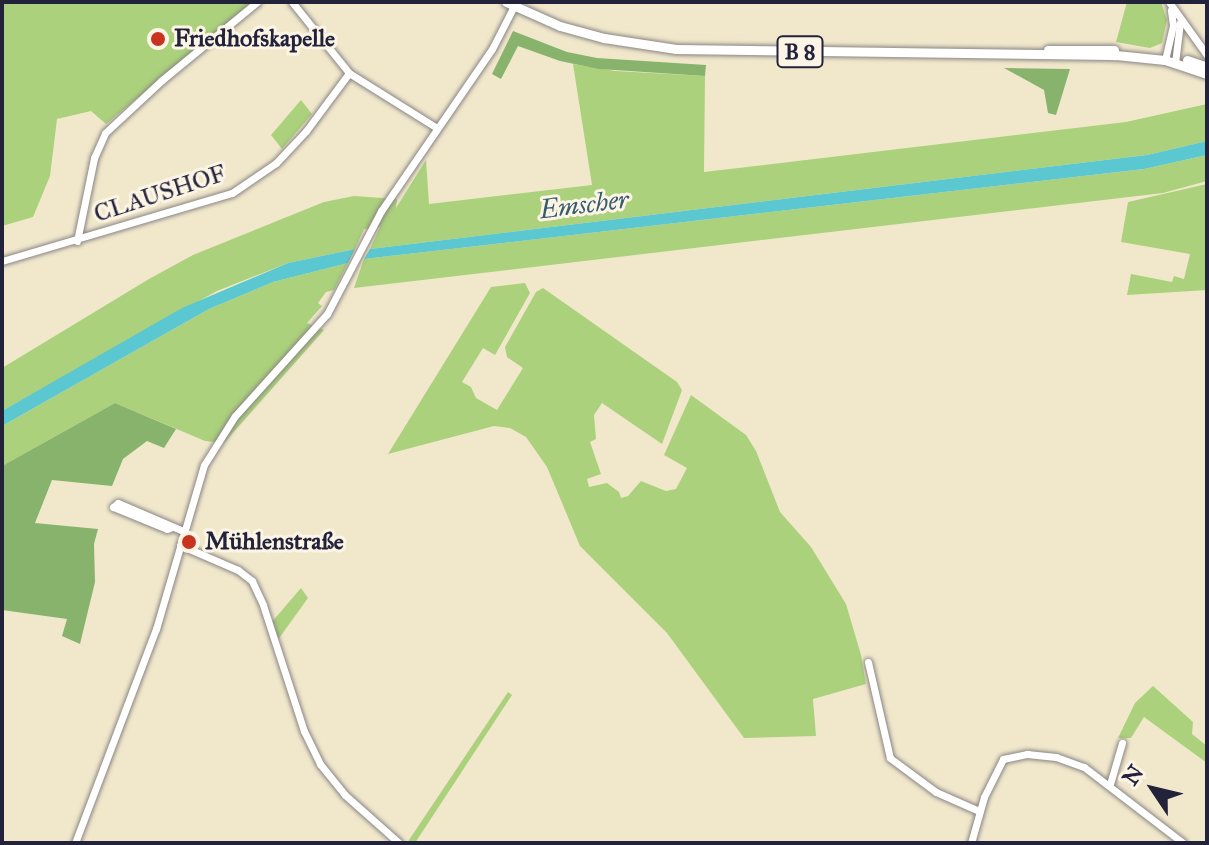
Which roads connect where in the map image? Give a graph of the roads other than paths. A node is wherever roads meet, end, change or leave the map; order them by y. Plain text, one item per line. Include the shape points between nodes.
1 (257, 2) edge
2 (292, 2) edge
3 (512, 3) edge
4 (1170, 3) edge
5 (1180, 20) junction
6 (1207, 55) edge
7 (1171, 59) junction
8 (1207, 67) edge
9 (349, 73) junction
10 (1207, 74) edge
11 (437, 128) junction
12 (77, 241) junction
13 (2, 261) edge
14 (172, 527) junction
15 (183, 531) junction
16 (180, 545) junction
17 (868, 662) dead end
18 (1122, 743) dead end
19 (1110, 784) junction
20 (979, 811) junction
21 (75, 843) edge
22 (399, 843) edge
23 (971, 843) edge
24 (1183, 843) edge

1 - 12 street via 105,133 94,158
2 - 9 street
3 - 7 main road, B 8 via 595,36 676,49
3 - 11 street via 492,49
4 - 5 street
4 - 7 street
5 - 6 street
5 - 7 street
7 - 8 main road, B 8
7 - 10 main road, B 8
9 - 11 street
9 - 12 street, CLAUSHOF via 306,131 245,186 213,202
11 - 15 street via 372,228 320,322 223,432 198,479
12 - 13 street, CLAUSHOF
14 - 14 street via 118,503 113,507 167,529
14 - 15 street
15 - 16 street
16 - 21 street via 156,629
16 - 22 street via 252,581 320,764 345,795
17 - 20 street via 890,758 927,787
18 - 19 street
19 - 20 street via 1065,760 1009,756
19 - 24 street
20 - 23 street

